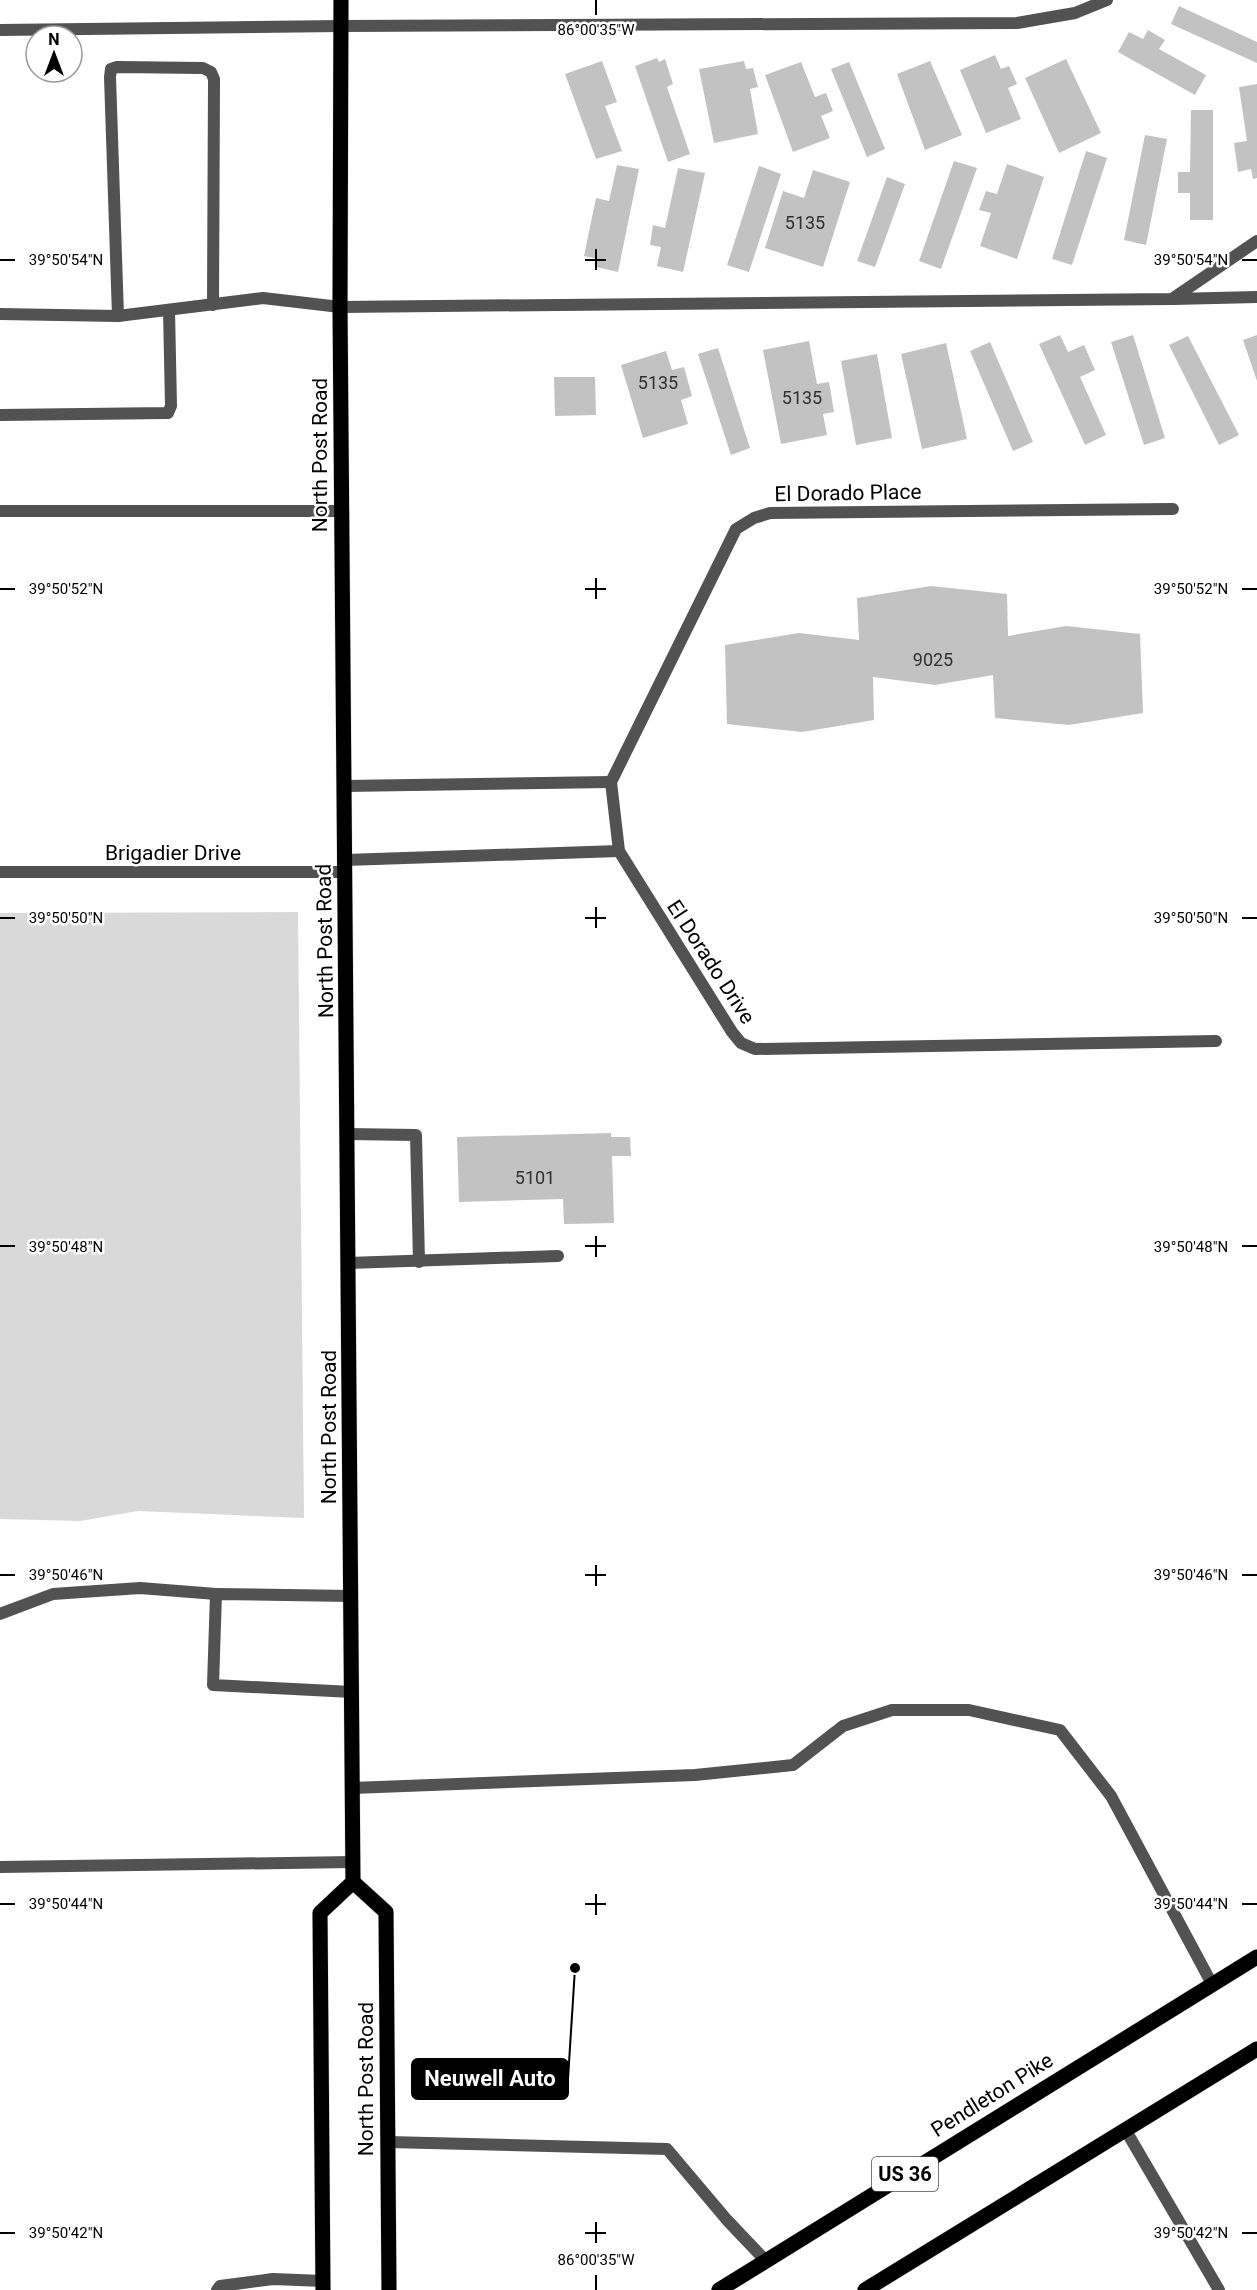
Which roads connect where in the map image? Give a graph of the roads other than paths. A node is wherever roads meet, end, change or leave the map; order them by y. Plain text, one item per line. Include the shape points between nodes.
1 (341, 0) edge
2 (1107, 0) edge
3 (341, 26) junction
4 (0, 30) edge
5 (1257, 241) edge
6 (1257, 297) edge
7 (1172, 299) junction
8 (213, 305) junction
9 (340, 307) junction
10 (169, 310) junction
11 (0, 314) edge
12 (118, 316) junction
13 (0, 415) edge
14 (1173, 509) dead end
15 (0, 511) edge
16 (341, 511) junction
17 (611, 782) junction
18 (345, 786) junction
19 (619, 851) junction
20 (345, 866) junction
21 (0, 872) edge
22 (1216, 1041) dead end
23 (347, 1134) junction
24 (558, 1256) dead end
25 (419, 1262) junction
26 (348, 1263) junction
27 (216, 1594) junction
28 (351, 1596) junction
29 (0, 1614) edge
30 (352, 1692) junction
31 (352, 1788) junction
32 (353, 1862) junction
33 (0, 1867) edge
34 (353, 1882) junction
35 (1257, 1958) edge
36 (1212, 1984) junction
37 (1257, 2049) edge
38 (1125, 2129) junction
39 (388, 2142) junction
40 (766, 2261) junction
41 (323, 2286) edge
42 (217, 2290) edge
43 (389, 2290) edge
44 (719, 2290) edge
45 (865, 2290) edge
46 (1219, 2290) edge

1 - 3 main road, North Post Road
2 - 3 street via 1075,13 1017,23
3 - 4 street
3 - 9 main road, North Post Road
5 - 7 street
6 - 7 street
7 - 9 street
8 - 9 street via 263,298
8 - 10 street
8 - 12 street via 211,72 203,68 117,67 111,69 110,76
9 - 16 main road, North Post Road
10 - 12 street
10 - 13 street via 168,413
11 - 12 street
14 - 17 street, El Dorado Place via 770,513 754,518 736,529
15 - 16 street
16 - 18 main road, North Post Road
17 - 18 street
17 - 19 street
18 - 20 main road, North Post Road
19 - 20 street
19 - 22 street, El Dorado Drive via 728,1027 741,1043 755,1049
20 - 21 street, Brigadier Drive
20 - 23 main road, North Post Road
23 - 25 street via 416,1135
23 - 26 main road, North Post Road
24 - 25 street
25 - 26 street
26 - 28 main road, North Post Road
27 - 28 street
27 - 29 street via 140,1588 53,1594
27 - 30 street via 213,1685
28 - 30 main road, North Post Road
30 - 31 main road, North Post Road
31 - 32 main road, North Post Road
31 - 36 street via 695,1775 793,1765 843,1726 892,1710 969,1710 1060,1730 1111,1796
32 - 33 street
32 - 34 main road, North Post Road
34 - 39 main road, North Post Road via 386,1912
34 - 41 main road, North Post Road via 320,1913
35 - 36 main road, Pendleton Pike
36 - 40 main road, Pendleton Pike / US 36
37 - 38 main road
38 - 45 main road
38 - 46 street
39 - 40 street via 667,2149
39 - 43 main road, North Post Road
40 - 44 main road, Pendleton Pike / US 36
41 - 42 street via 273,2279 220,2286

